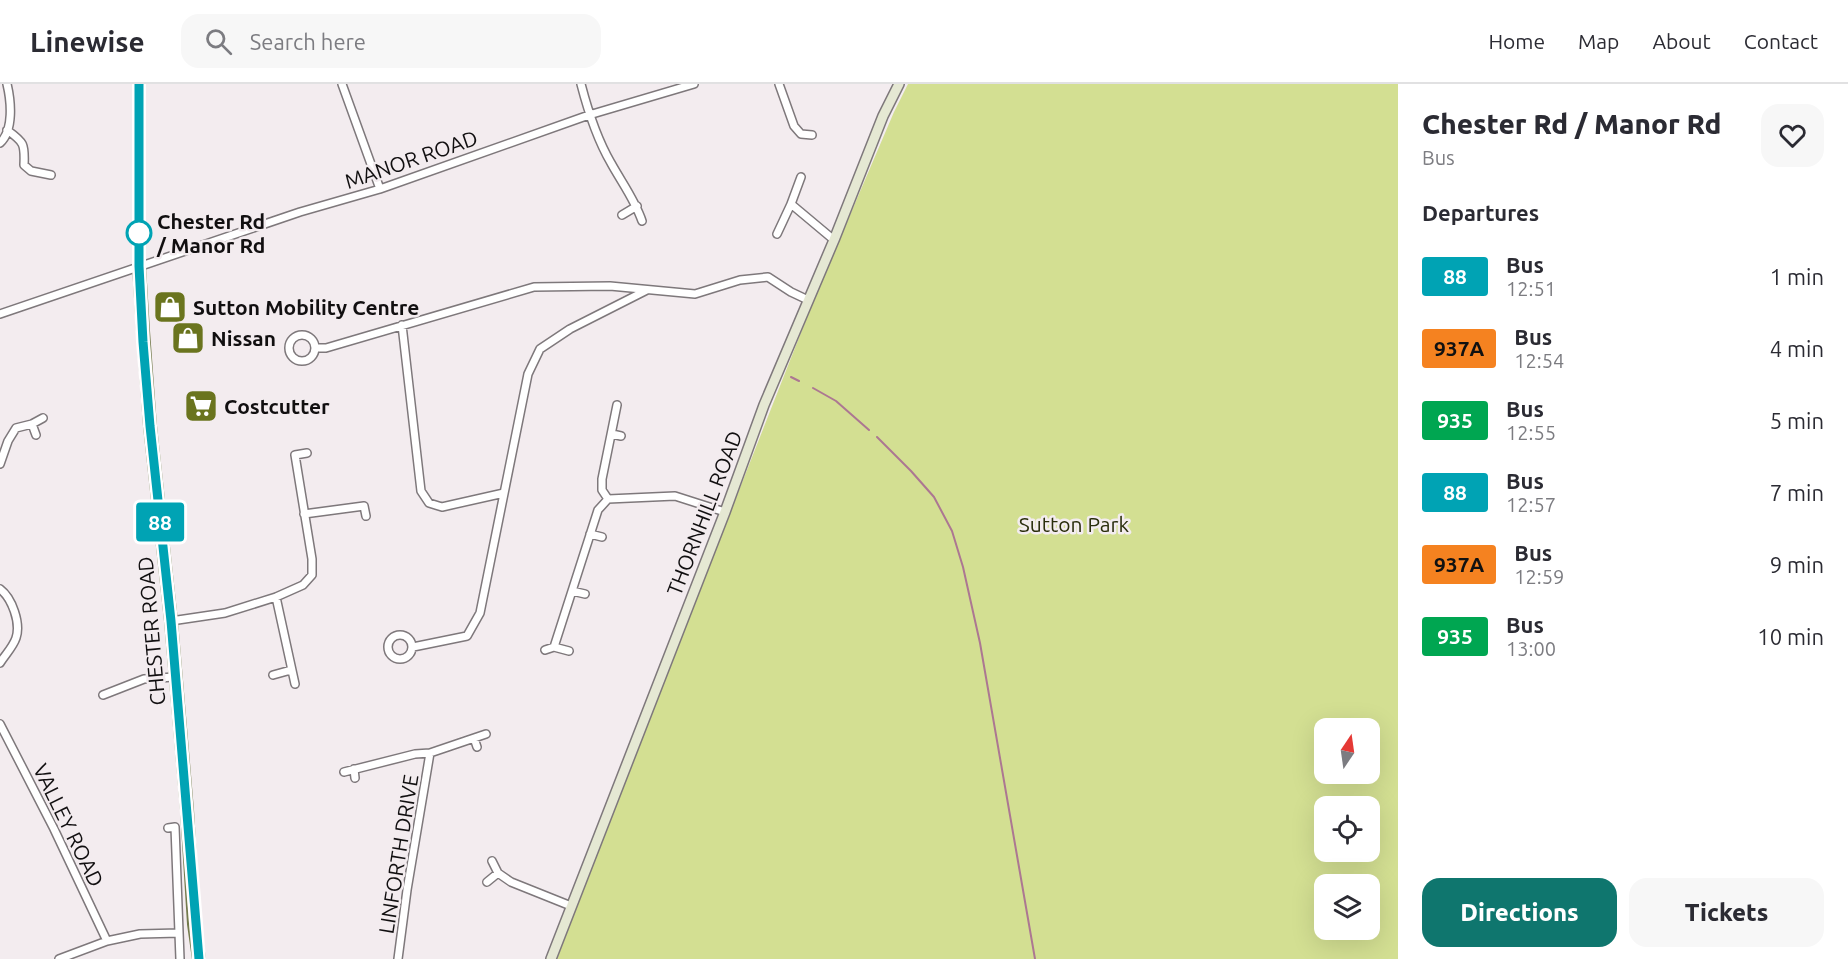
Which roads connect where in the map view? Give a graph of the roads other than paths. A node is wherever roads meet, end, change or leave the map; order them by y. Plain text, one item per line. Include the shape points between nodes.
1 (7, 84) edge
2 (139, 84) edge
3 (342, 84) edge
4 (581, 84) edge
5 (694, 84) edge
6 (780, 84) edge
7 (899, 84) edge
8 (589, 116) junction
9 (7, 130) junction
10 (812, 135) dead end
11 (0, 143) edge
12 (51, 175) dead end
13 (801, 177) dead end
14 (380, 189) junction
15 (791, 204) junction
16 (637, 206) junction
17 (622, 215) dead end
18 (642, 221) dead end
19 (777, 234) dead end
20 (834, 240) junction
21 (139, 266) junction
22 (647, 290) junction
23 (808, 300) junction
24 (0, 314) edge
25 (402, 325) junction
26 (315, 348) dead end
27 (617, 405) dead end
28 (43, 418) dead end
29 (32, 424) junction
30 (612, 434) junction
31 (36, 435) dead end
32 (621, 436) dead end
33 (307, 453) dead end
34 (0, 464) edge
35 (504, 493) junction
36 (608, 499) junction
37 (725, 512) junction
38 (304, 514) junction
39 (366, 516) dead end
40 (590, 534) junction
41 (602, 537) dead end
42 (0, 589) edge
43 (572, 591) junction
44 (585, 594) dead end
45 (276, 597) junction
46 (171, 621) junction
47 (413, 647) dead end
48 (554, 647) junction
49 (545, 650) dead end
50 (569, 651) dead end
51 (0, 663) edge
52 (291, 669) junction
53 (273, 675) dead end
54 (174, 677) junction
55 (295, 684) dead end
56 (103, 695) dead end
57 (0, 724) edge
58 (486, 734) dead end
59 (474, 738) junction
60 (477, 747) dead end
61 (430, 753) junction
62 (354, 769) junction
63 (344, 772) dead end
64 (355, 778) dead end
65 (168, 828) dead end
66 (492, 861) dead end
67 (498, 873) junction
68 (487, 882) dead end
69 (571, 906) junction
70 (179, 933) junction
71 (106, 941) junction
72 (63, 958) edge
73 (180, 959) edge
74 (199, 959) edge
75 (398, 959) edge
76 (551, 959) edge

1 - 9 street
2 - 21 highway, CHESTER ROAD
3 - 14 street
4 - 8 street
5 - 8 street, MANOR ROAD
6 - 10 street via 794,126 801,134
7 - 20 main road, THORNHILL ROAD
8 - 14 street, MANOR ROAD
8 - 16 street
9 - 11 street
9 - 12 street via 21,140 24,165 31,171
13 - 15 street
14 - 21 street, MANOR ROAD
15 - 19 street
15 - 20 street
16 - 17 street
16 - 18 street
20 - 23 main road, THORNHILL ROAD
21 - 24 street, MANOR ROAD
21 - 46 highway, CHESTER ROAD via 150,426
22 - 23 street via 695,294 740,280 768,277
22 - 25 street via 610,285 534,287
22 - 35 street via 570,329 540,349 528,374
23 - 37 main road, THORNHILL ROAD
25 - 26 street
25 - 35 street via 421,491 429,504 442,507
27 - 30 street
28 - 29 street
29 - 31 street
29 - 34 street via 16,428
30 - 32 street
30 - 36 street via 602,478 602,490
33 - 38 street via 296,454
35 - 47 street via 474,626 467,636
36 - 37 street via 675,496
36 - 40 street via 598,510
37 - 69 main road, THORNHILL ROAD
38 - 39 street via 364,506
38 - 45 street via 312,575 303,585
40 - 41 street
40 - 43 street
42 - 51 street via 14,611 17,627 16,638
43 - 44 street
43 - 48 street
45 - 46 street via 225,613
45 - 52 street
46 - 54 highway, CHESTER ROAD
48 - 49 street
48 - 50 street
52 - 53 street
52 - 55 street
54 - 56 street via 144,679
54 - 74 highway, CHESTER ROAD
57 - 71 street, VALLEY ROAD
58 - 59 street
59 - 60 street
59 - 61 street
61 - 62 street
61 - 75 street, LINFORTH DRIVE
62 - 63 street
62 - 64 street
65 - 70 street via 175,827
66 - 67 street
67 - 68 street
67 - 69 street
69 - 76 main road, THORNHILL ROAD
70 - 71 street via 140,934
70 - 73 street
71 - 72 street

